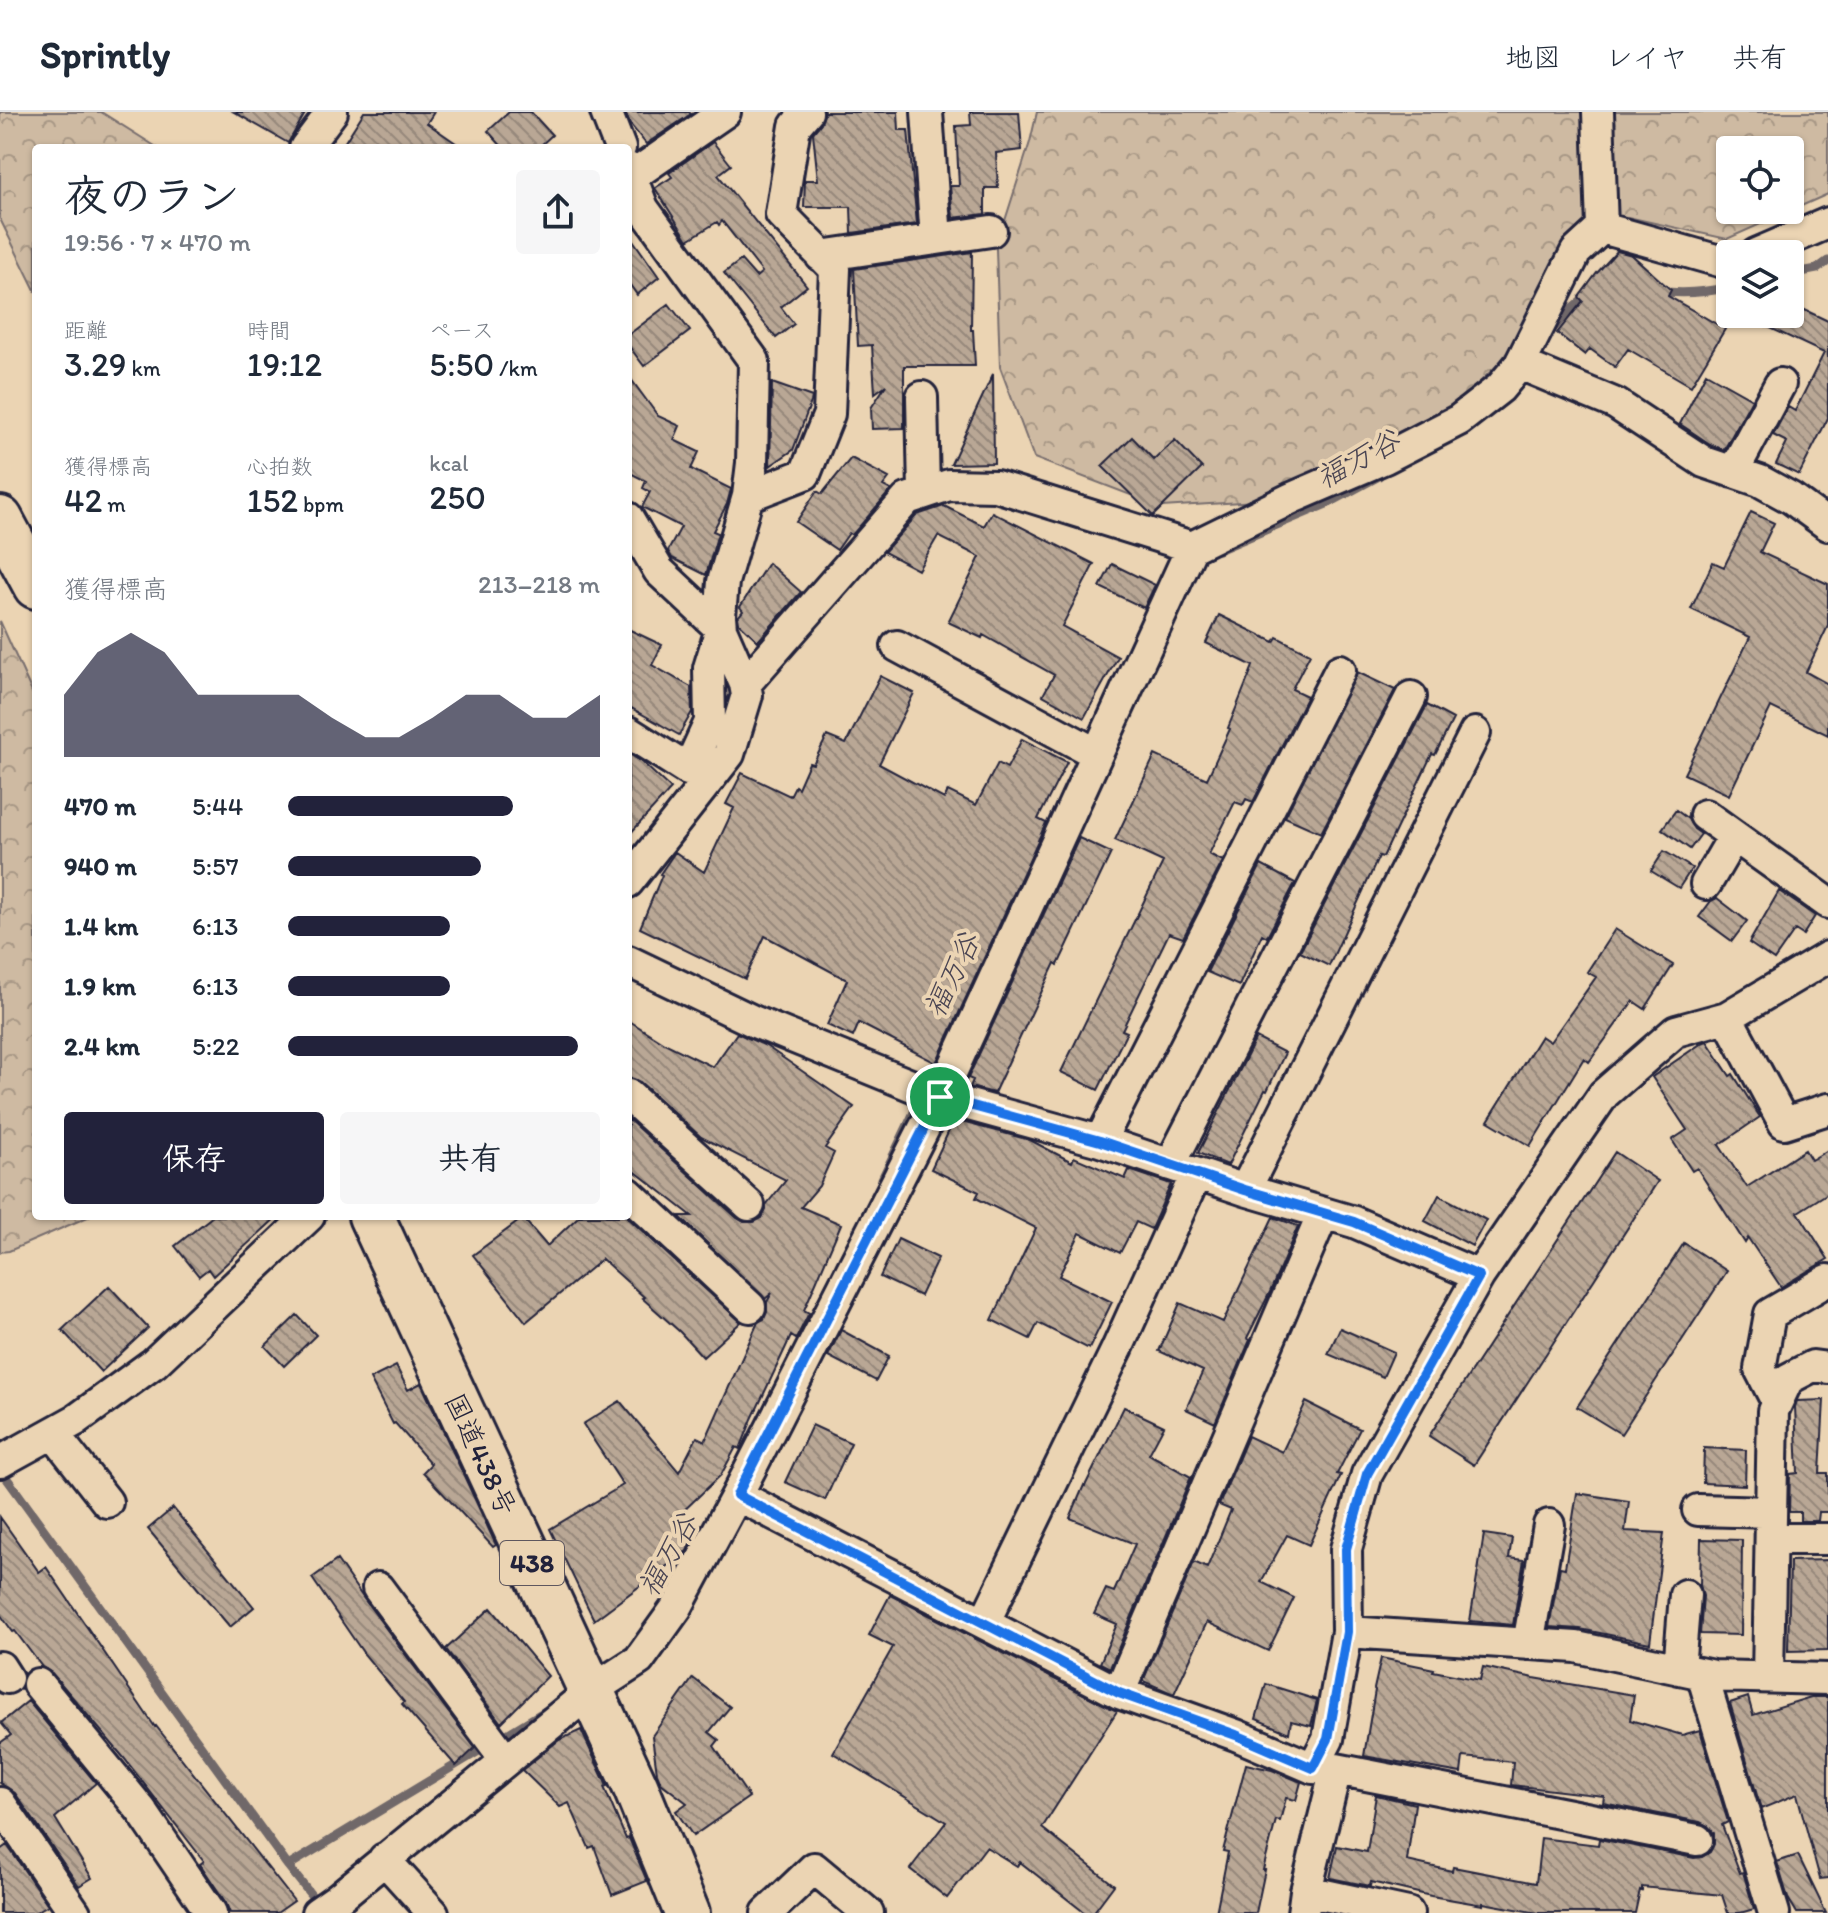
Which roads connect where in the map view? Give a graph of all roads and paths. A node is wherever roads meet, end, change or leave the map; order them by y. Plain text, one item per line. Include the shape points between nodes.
1 (332, 112) edge
2 (606, 112) edge
3 (725, 112) edge
4 (807, 112) edge
5 (927, 112) edge
6 (1598, 112) edge
7 (308, 144) edge
8 (618, 144) edge
9 (632, 171) edge
10 (632, 178) edge
11 (1828, 223) edge
12 (1602, 228) junction
13 (991, 231) dead end
14 (936, 239) junction
15 (1789, 240) edge
16 (821, 256) junction
17 (1716, 260) edge
18 (1520, 364) junction
19 (1780, 384) dead end
20 (922, 397) dead end
21 (1733, 472) junction
22 (924, 493) junction
23 (748, 496) junction
24 (0, 519) edge
25 (632, 525) edge
26 (1828, 525) edge
27 (1192, 547) junction
28 (32, 579) edge
29 (721, 629) junction
30 (897, 646) dead end
31 (1340, 670) dead end
32 (745, 684) junction
33 (1411, 697) dead end
34 (1475, 733) dead end
35 (632, 735) edge
36 (1097, 754) junction
37 (1705, 815) dead end
38 (1734, 836) junction
39 (632, 877) edge
40 (1706, 884) dead end
41 (1828, 903) edge
42 (1828, 957) edge
43 (632, 963) edge
44 (1727, 1017) junction
45 (940, 1097) junction
46 (632, 1099) edge
47 (1828, 1109) edge
48 (1100, 1141) junction
49 (1183, 1170) junction
50 (1245, 1190) junction
51 (632, 1197) edge
52 (749, 1205) dead end
53 (1323, 1214) junction
54 (305, 1220) edge
55 (373, 1220) edge
56 (1479, 1276) junction
57 (1828, 1280) edge
58 (750, 1307) dead end
59 (1828, 1368) edge
60 (1777, 1402) junction
61 (53, 1433) junction
62 (0, 1462) edge
63 (737, 1495) junction
64 (107, 1502) dead end
65 (1698, 1510) dead end
66 (1549, 1525) dead end
67 (1771, 1526) junction
68 (1828, 1539) edge
69 (378, 1588) dead end
70 (1685, 1595) dead end
71 (984, 1623) junction
72 (1347, 1632) junction
73 (1528, 1644) junction
74 (1690, 1671) junction
75 (1768, 1677) junction
76 (1828, 1679) edge
77 (38, 1684) dead end
78 (591, 1691) junction
79 (1119, 1693) junction
80 (506, 1760) junction
81 (1324, 1768) junction
82 (0, 1803) edge
83 (1697, 1840) dead end
84 (384, 1859) junction
85 (1305, 1902) edge
86 (75, 1913) edge
87 (211, 1913) edge
88 (317, 1913) edge
89 (433, 1913) edge
90 (687, 1913) edge
91 (767, 1913) edge
92 (868, 1913) edge
93 (1408, 1913) edge
94 (1774, 1913) edge

1 - 7 street
2 - 8 street
3 - 9 street
4 - 16 street via 795,126 781,214
5 - 14 street
6 - 12 street
10 - 23 street via 643,208 754,361
11 - 15 street
12 - 17 street
12 - 18 street via 1576,252
13 - 14 street
14 - 16 street
16 - 23 street via 835,269 829,414 805,474
18 - 21 street via 1616,404 1704,462
18 - 27 street via 1500,388 1459,420
19 - 21 street
20 - 22 street
21 - 26 street via 1770,486
22 - 27 street via 949,485 996,486
22 - 32 street via 907,499
23 - 29 street via 723,582
24 - 28 highway
25 - 29 street via 659,571
27 - 36 street
29 - 32 street
29 - 35 street via 709,668 710,722 688,770
30 - 36 street
31 - 48 street
32 - 39 street via 747,695 729,754
33 - 49 street
34 - 50 street
36 - 45 street
37 - 38 street
38 - 40 street
38 - 41 street
42 - 44 street
43 - 45 street via 755,1022
44 - 47 street via 1784,1123
44 - 56 street via 1676,1031 1604,1094
45 - 48 street
45 - 63 street
46 - 52 street
48 - 49 street
49 - 50 street
49 - 71 street via 1117,1349
50 - 53 street
51 - 58 street
53 - 56 street via 1354,1222
53 - 79 street
54 - 61 street via 154,1363
55 - 78 highway, 国道438号 / 438
56 - 72 street via 1367,1474 1346,1549
57 - 60 street via 1770,1314 1760,1369
59 - 60 street via 1813,1366 1788,1379
60 - 67 street
61 - 62 street
61 - 64 street
63 - 71 street
63 - 78 street via 677,1607 639,1660
65 - 67 street
66 - 73 street
67 - 68 street
67 - 75 street
69 - 80 street
70 - 74 street
71 - 79 street
72 - 73 street
72 - 81 street
73 - 74 street via 1576,1647
74 - 75 street
74 - 94 street
75 - 76 street
77 - 87 street via 141,1810
78 - 80 street
78 - 90 highway, 国道438号 / 438
79 - 81 street
80 - 84 street
81 - 83 street
81 - 85 street
82 - 86 street
84 - 88 street
84 - 89 street
85 - 93 street
91 - 92 street via 814,1868

